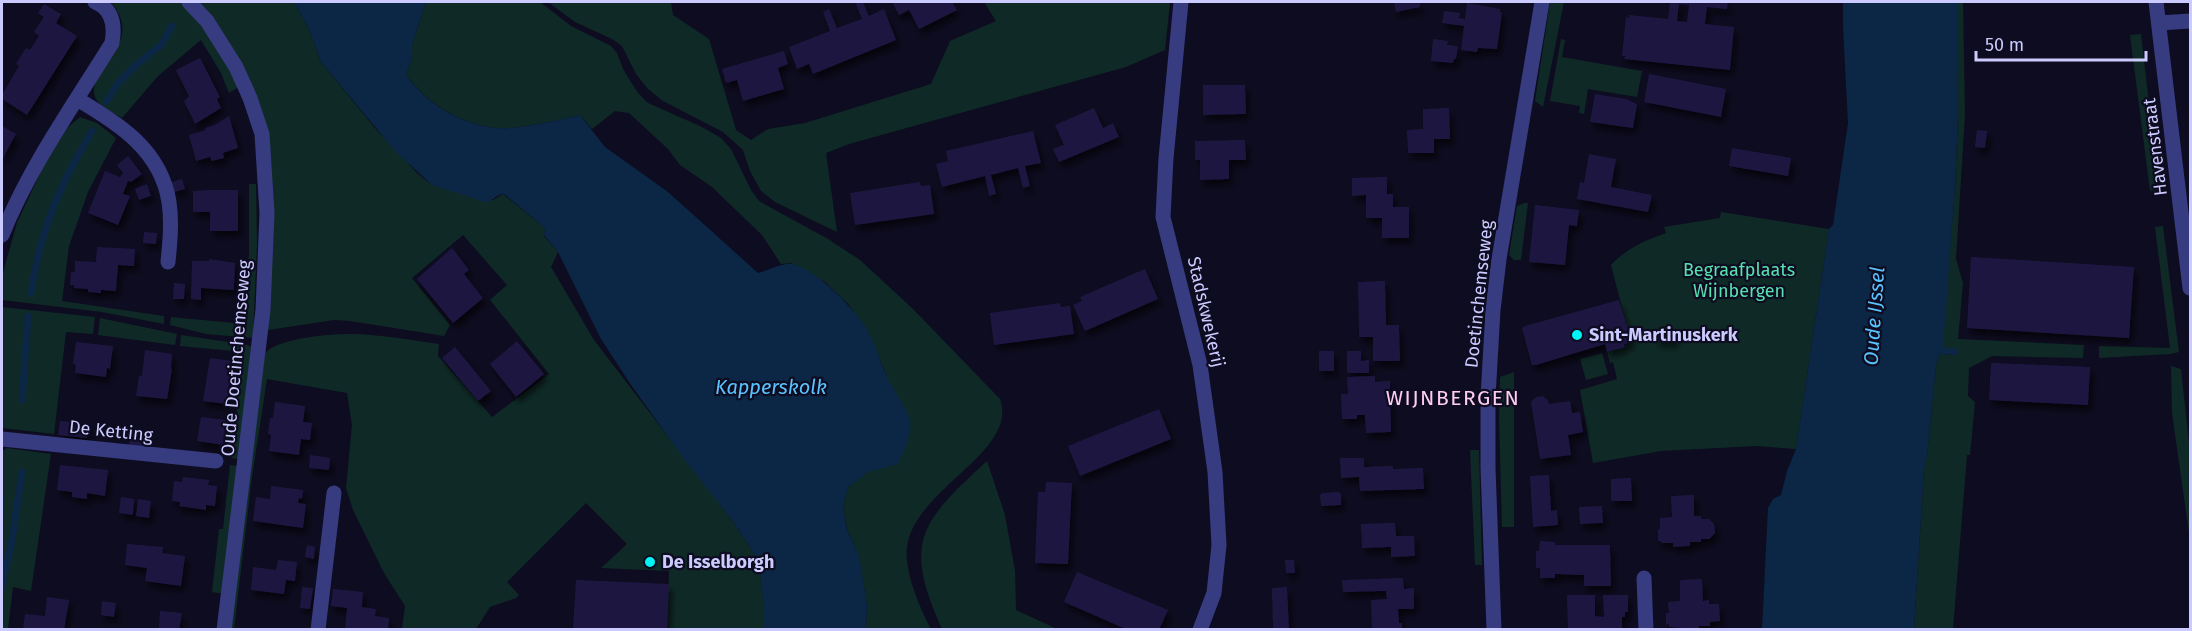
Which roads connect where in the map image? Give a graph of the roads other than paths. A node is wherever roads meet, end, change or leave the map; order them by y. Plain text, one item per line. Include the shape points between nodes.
1 (95, 2) edge
2 (189, 2) edge
3 (1181, 2) edge
4 (1542, 2) edge
5 (2156, 2) edge
6 (2190, 21) edge
7 (2159, 23) junction
8 (77, 99) junction
9 (2, 235) edge
10 (168, 262) dead end
11 (2190, 288) edge
12 (2, 439) edge
13 (216, 461) dead end
14 (334, 493) dead end
15 (1644, 578) dead end
16 (224, 630) edge
17 (318, 630) edge
18 (1200, 630) edge
19 (1494, 630) edge
20 (1646, 630) edge

1 - 8 street via 109,13 115,27 112,43
2 - 16 street, Oude Doetinchemseweg via 213,30 250,98 262,135 267,213 263,310
3 - 18 street, Stadskwekerij via 1163,217 1200,365 1215,472 1219,545 1214,593
4 - 19 street, Doetinchemseweg via 1493,310 1488,468
5 - 7 street, Havenstraat
6 - 7 street
7 - 11 street, Havenstraat
8 - 9 street via 32,170
8 - 10 street via 114,120 150,156 169,200
12 - 13 street, De Ketting
14 - 17 street
15 - 20 street

